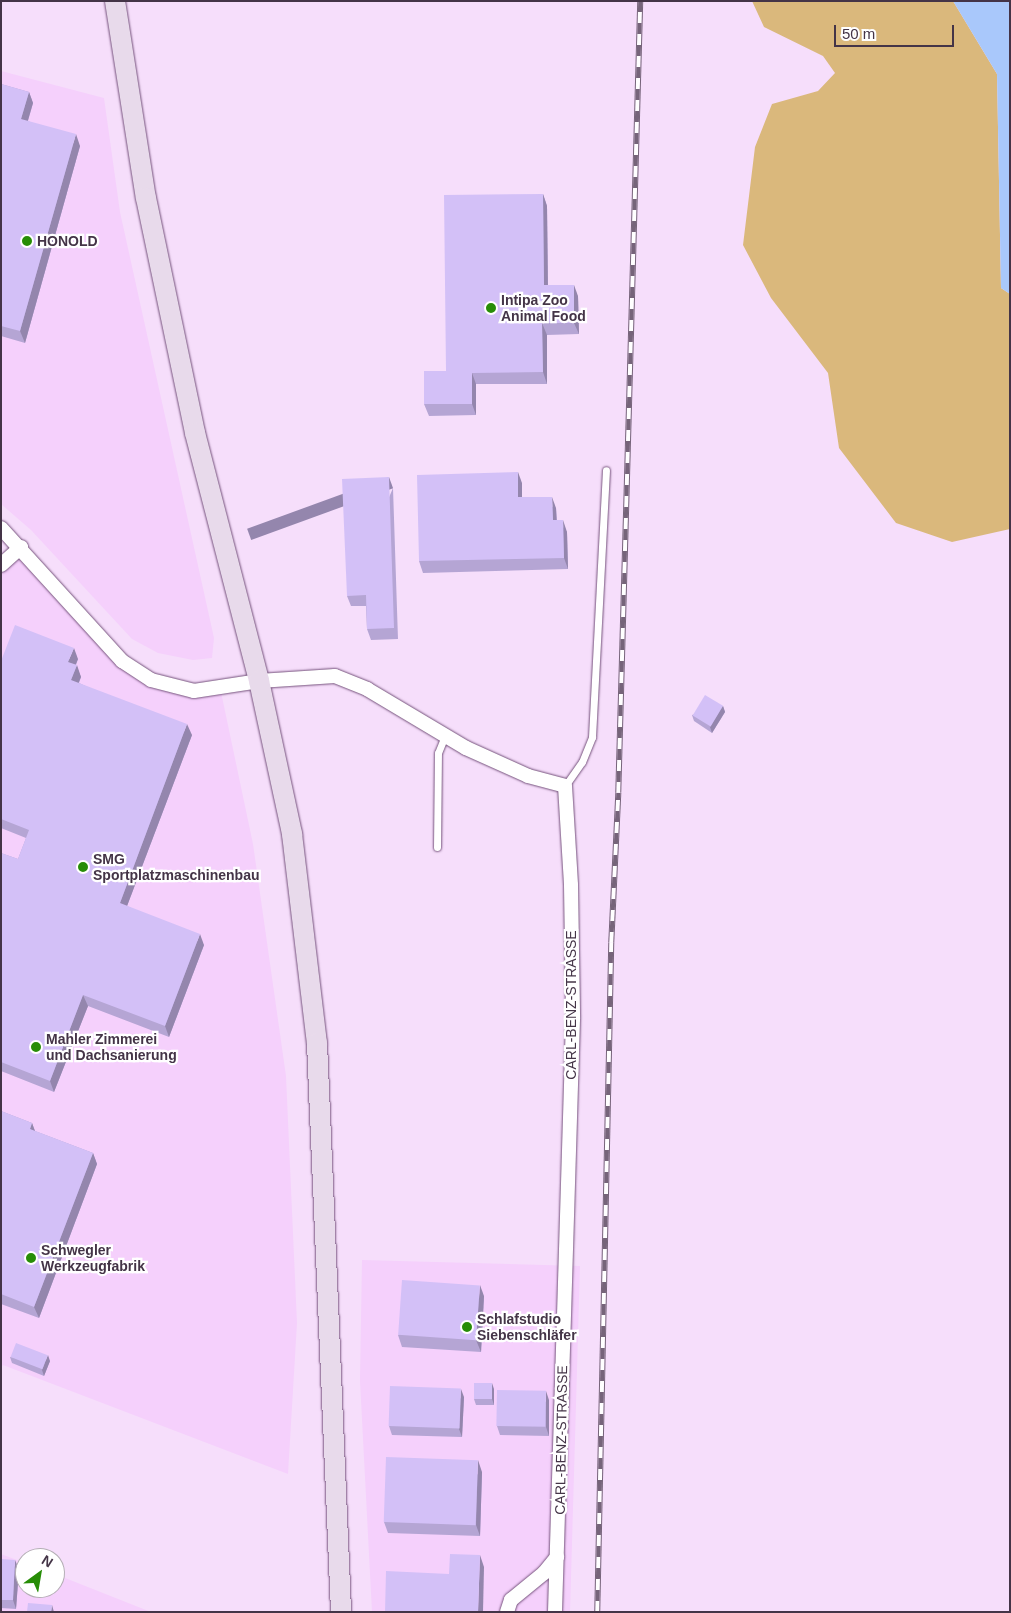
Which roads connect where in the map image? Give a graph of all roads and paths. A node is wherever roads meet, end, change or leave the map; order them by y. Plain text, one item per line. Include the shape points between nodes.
1 (115, 1) edge
2 (606, 470) dead end
3 (1, 528) edge
4 (20, 547) junction
5 (1, 565) edge
6 (259, 681) junction
7 (445, 736) junction
8 (565, 786) junction
9 (437, 847) dead end
10 (557, 1556) junction
11 (341, 1612) edge
12 (507, 1612) edge
13 (555, 1612) edge

1 - 6 main road via 146,198 188,396
2 - 8 lane via 592,737 582,762
3 - 4 street
4 - 5 street
4 - 6 street via 122,661 151,680 194,691
6 - 7 street via 335,676 368,690
6 - 11 main road via 292,834 317,1043
7 - 8 street via 528,776
7 - 9 lane via 438,753
8 - 10 street, CARL-BENZ-STRASSE via 571,885 573,1019
10 - 12 street via 544,1573 511,1600
10 - 13 street, CARL-BENZ-STRASSE

